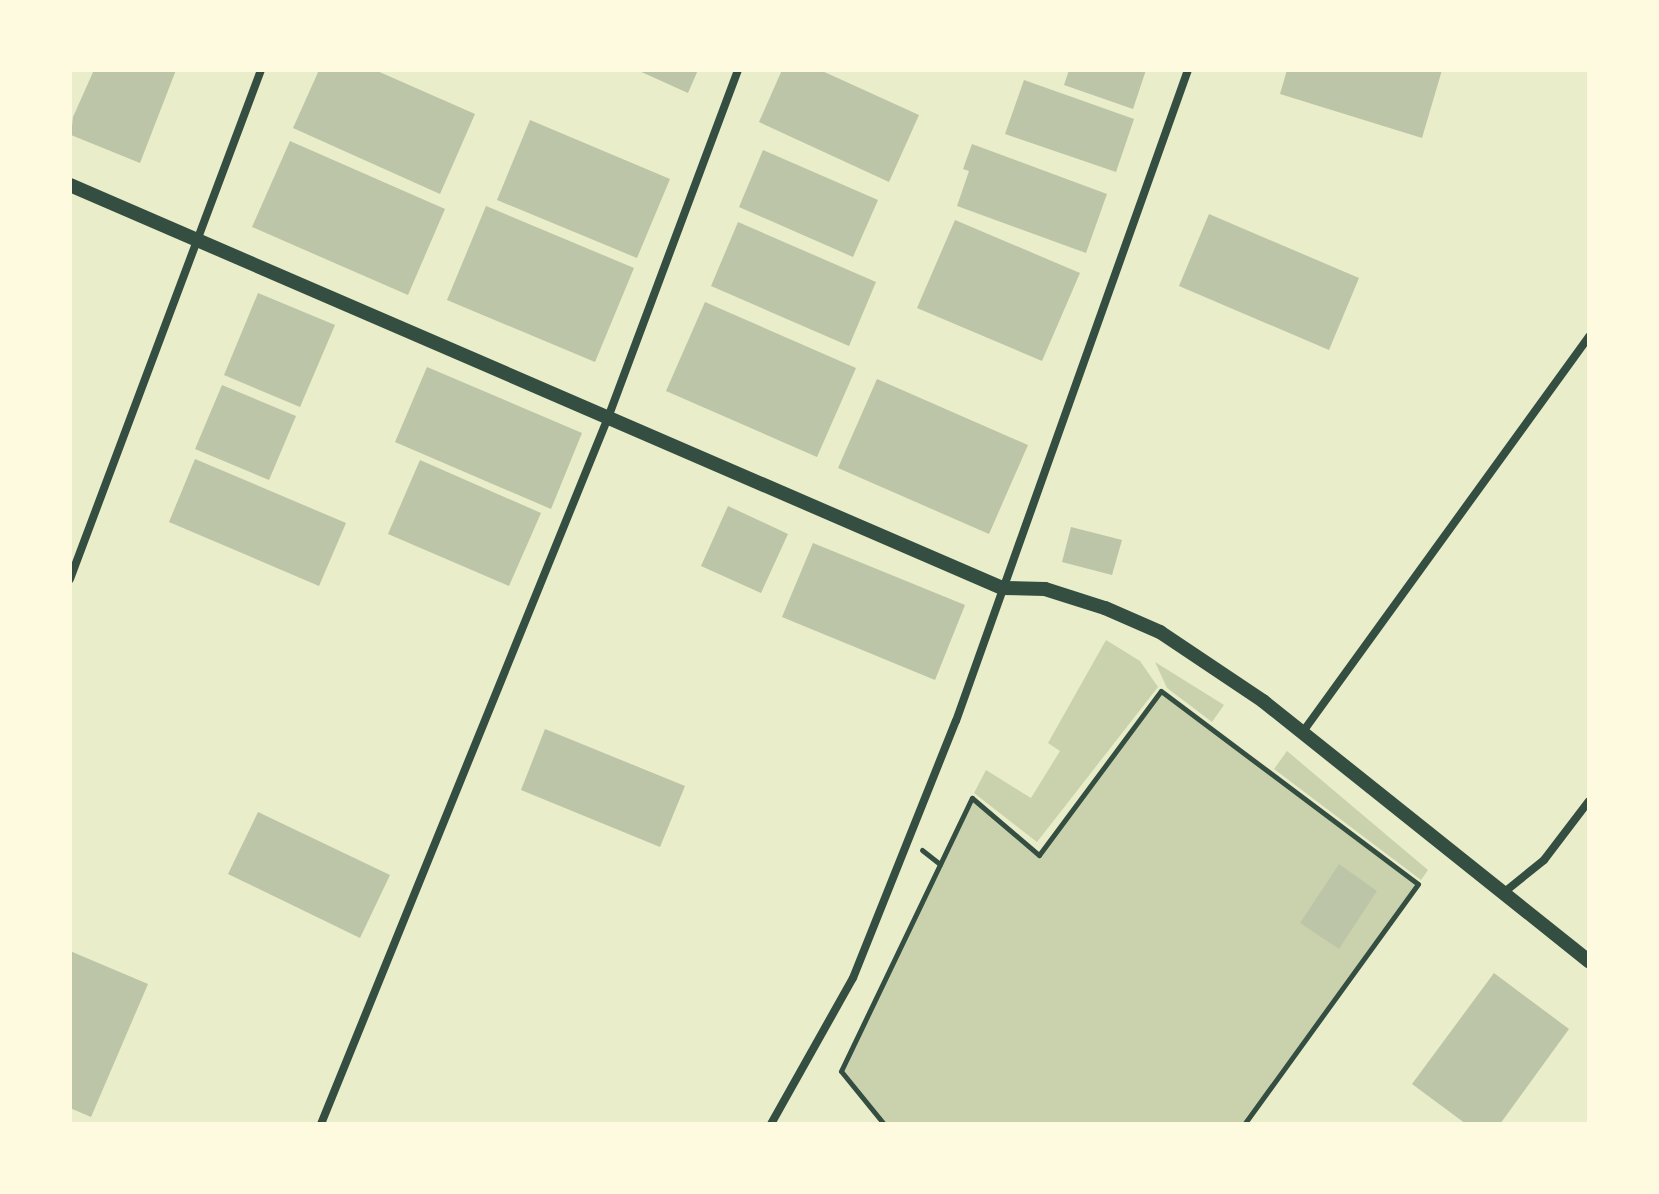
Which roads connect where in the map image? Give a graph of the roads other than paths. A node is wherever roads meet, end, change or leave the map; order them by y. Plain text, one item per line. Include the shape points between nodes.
1 (261, 70) edge
2 (738, 70) edge
3 (1188, 70) edge
4 (70, 185) edge
5 (197, 240) junction
6 (1589, 336) edge
7 (609, 415) junction
8 (70, 579) edge
9 (1002, 588) junction
10 (1302, 733) junction
11 (1589, 801) edge
12 (1501, 894) junction
13 (1589, 961) edge
14 (321, 1124) edge
15 (771, 1124) edge

1 - 5 street
2 - 7 street
3 - 9 street
4 - 5 street
5 - 7 street
5 - 8 street
6 - 10 street
7 - 9 street
7 - 14 street
9 - 10 street via 1045,589 1147,626 1197,654
9 - 15 street via 956,721 853,978
10 - 12 street
11 - 12 street via 1544,860
12 - 13 street

